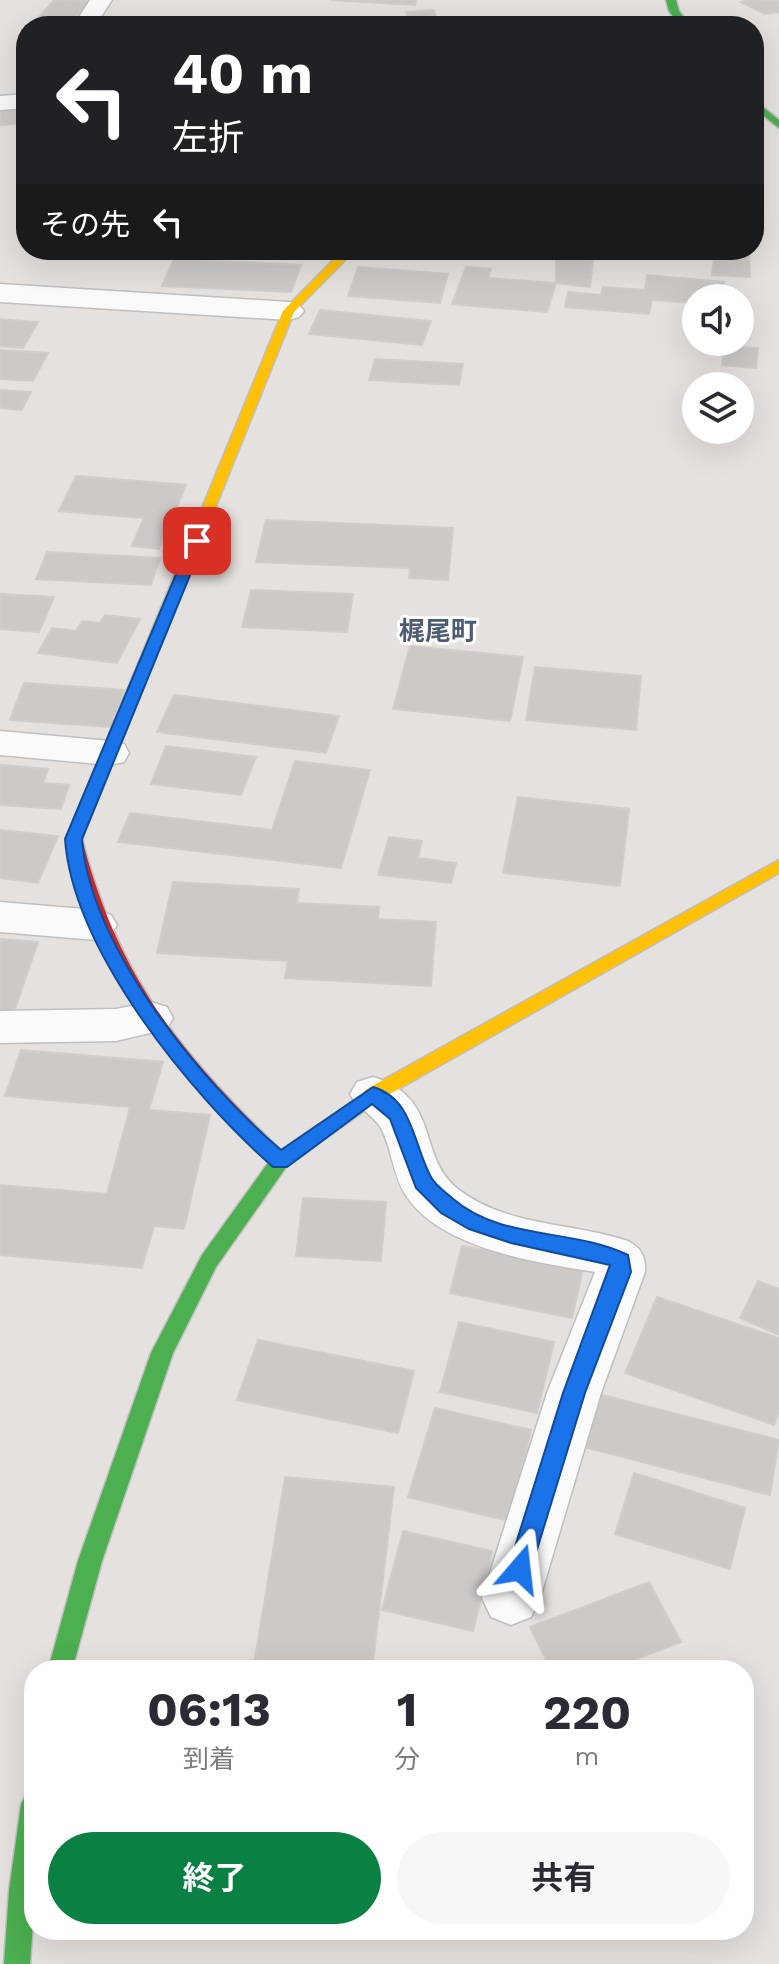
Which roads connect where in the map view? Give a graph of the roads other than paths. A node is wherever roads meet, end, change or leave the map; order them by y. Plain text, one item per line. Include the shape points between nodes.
1 (339, 260) edge
2 (0, 293) edge
3 (289, 311) junction
4 (0, 743) edge
5 (110, 753) junction
6 (779, 866) edge
7 (0, 917) edge
8 (96, 925) junction
9 (151, 1018) junction
10 (0, 1027) edge
11 (373, 1094) junction
12 (280, 1161) junction
13 (511, 1598) dead end
14 (63, 1660) edge
15 (24, 1877) edge
16 (17, 1964) edge

1 - 3 street
2 - 3 street
3 - 5 street
4 - 5 street
5 - 8 street via 74,839
6 - 11 street
7 - 8 street
8 - 9 street
9 - 10 street via 116,1025
9 - 12 street via 244,1130
11 - 12 street
11 - 13 street via 398,1115 423,1183 449,1207 502,1232 621,1261
12 - 14 street via 209,1261 162,1353 90,1561
15 - 16 street

